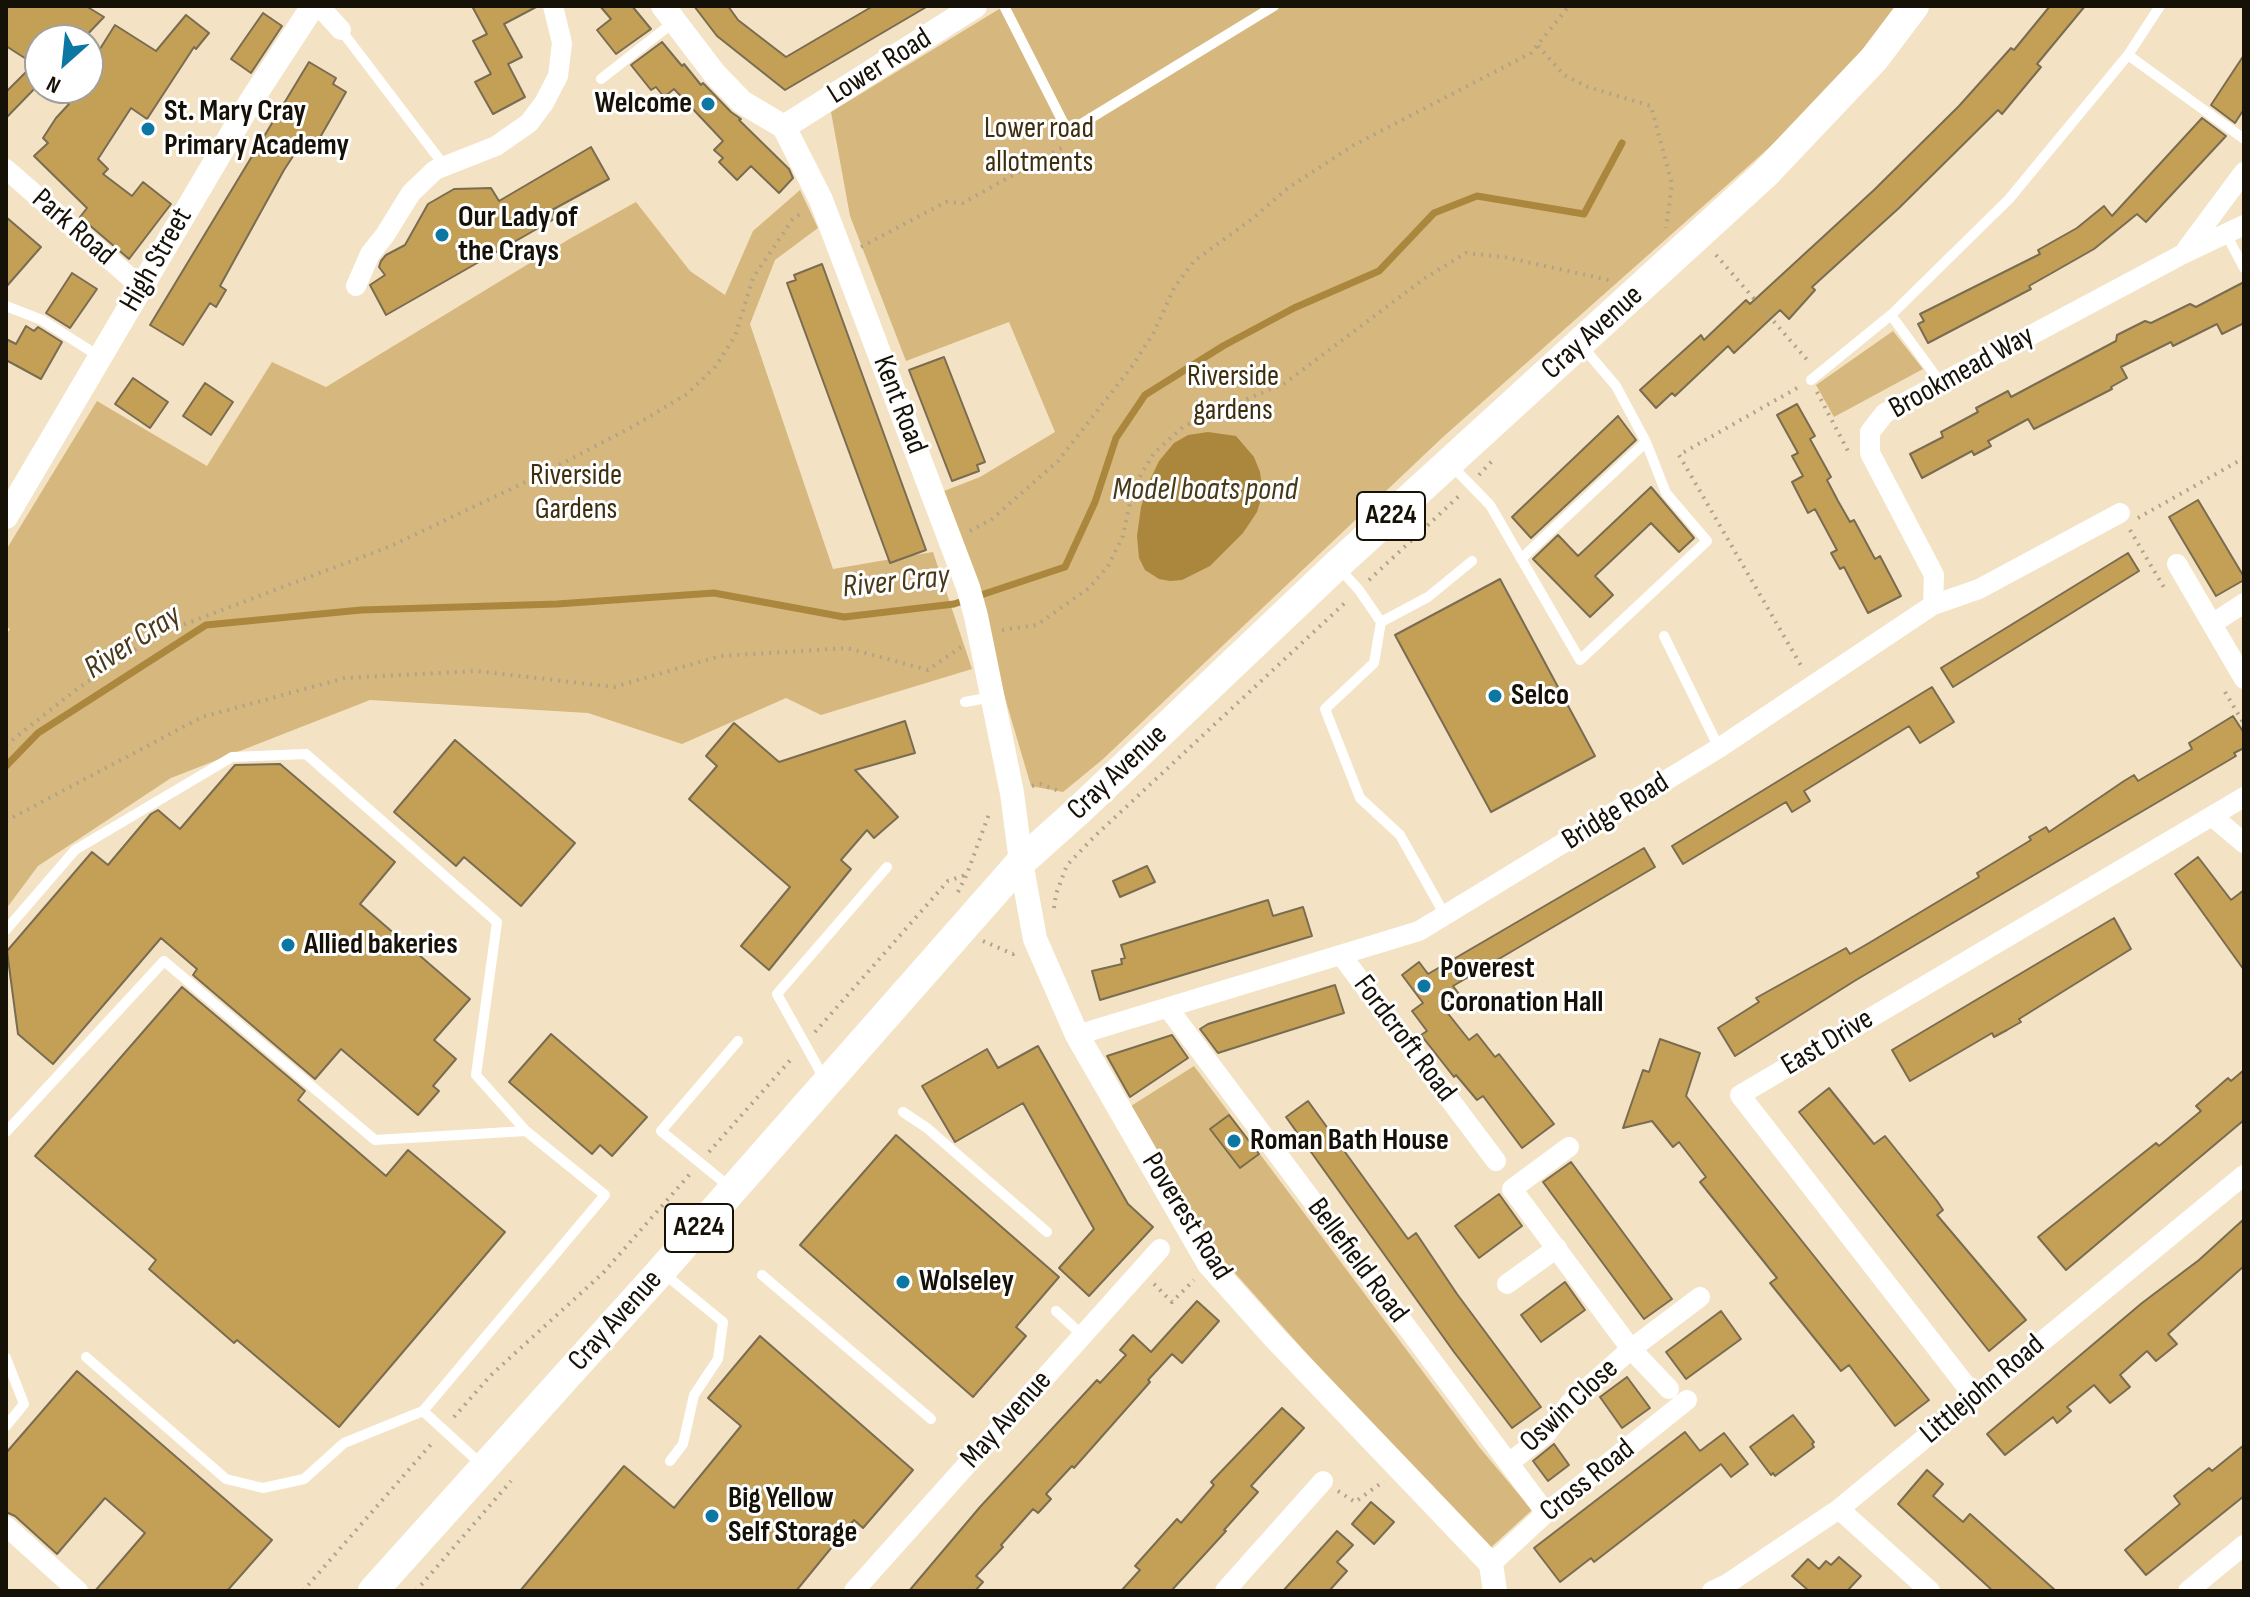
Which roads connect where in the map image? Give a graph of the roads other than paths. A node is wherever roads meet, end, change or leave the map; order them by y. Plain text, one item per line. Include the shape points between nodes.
1 (313, 6) edge
2 (319, 6) edge
3 (553, 6) edge
4 (975, 6) edge
5 (1004, 6) edge
6 (1274, 6) edge
7 (1914, 6) edge
8 (2160, 6) edge
9 (669, 13) edge
10 (341, 30) joint
11 (2128, 55) junction
12 (601, 79) dead end
13 (784, 127) junction
14 (2244, 139) edge
15 (446, 168) junction
16 (6, 169) edge
17 (2244, 172) edge
18 (2235, 229) edge
19 (2183, 254) junction
20 (2244, 268) edge
21 (356, 286) dead end
22 (141, 287) junction
23 (6, 306) edge
24 (1891, 315) junction
25 (1581, 345) junction
26 (100, 357) junction
27 (1816, 377) road end
28 (1940, 382) junction
29 (1646, 442) junction
30 (1449, 462) junction
31 (2120, 513) road end
32 (6, 517) edge
33 (1521, 559) junction
34 (1472, 561) dead end
35 (2177, 564) dead end
36 (1337, 565) junction
37 (2244, 603) edge
38 (1933, 605) junction
39 (1381, 622) junction
40 (2212, 624) junction
41 (1664, 636) dead end
42 (2244, 679) edge
43 (994, 696) junction
44 (965, 702) dead end
45 (1719, 748) junction
46 (2244, 797) edge
47 (2212, 816) junction
48 (2244, 843) edge
49 (1021, 862) junction
50 (887, 867) dead end
51 (1446, 917) junction
52 (6, 930) edge
53 (1341, 955) junction
54 (1168, 1008) junction
55 (1077, 1035) junction
56 (738, 1041) dead end
57 (826, 1082) junction
58 (903, 1112) dead end
59 (526, 1131) junction
60 (6, 1132) edge
61 (1569, 1147) dead end
62 (1496, 1161) dead end
63 (2244, 1175) edge
64 (732, 1189) junction
65 (1047, 1232) dead end
66 (1557, 1248) junction
67 (1160, 1249) dead end
68 (661, 1271) junction
69 (762, 1275) dead end
70 (1507, 1284) dead end
71 (1700, 1297) dead end
72 (1056, 1311) dead end
73 (1082, 1335) junction
74 (1631, 1349) junction
75 (86, 1357) dead end
76 (6, 1358) edge
77 (1669, 1389) dead end
78 (1974, 1396) junction
79 (1687, 1400) dead end
80 (423, 1411) junction
81 (931, 1419) dead end
82 (6, 1426) edge
83 (670, 1461) dead end
84 (1509, 1463) junction
85 (483, 1466) junction
86 (1323, 1481) road end
87 (1839, 1509) junction
88 (1546, 1513) junction
89 (6, 1526) edge
90 (2244, 1545) edge
91 (1491, 1564) junction
92 (78, 1591) edge
93 (373, 1591) edge
94 (854, 1591) edge
95 (1225, 1591) edge
96 (1495, 1591) edge
97 (1712, 1591) edge
98 (1930, 1591) edge
99 (2188, 1591) edge

1 - 22 street, High Street
2 - 10 street
3 - 15 street via 562,43 558,76 544,103 529,123 496,146
4 - 13 street, Lower Road
5 - 6 lane via 1068,132
7 - 25 main road, Cray Avenue / A224 via 1874,59 1765,174
8 - 11 lane
9 - 12 lane
9 - 13 street via 742,102
10 - 15 lane
11 - 14 lane
11 - 24 lane via 2009,199
13 - 43 street, Kent Road via 821,200 968,587
15 - 21 street via 435,170 411,193 370,254
16 - 22 street, Park Road
17 - 19 street, Brookmead Way
18 - 19 street, Brookmead Way
18 - 20 lane
19 - 28 street, Brookmead Way
22 - 26 street, High Street
23 - 26 lane via 42,320
24 - 27 lane
24 - 28 lane
25 - 29 lane via 1616,386
25 - 30 main road, Cray Avenue / A224
26 - 32 street, High Street
28 - 38 street, Brookmead Way via 1885,413 1870,432 1870,453 1934,575
29 - 33 lane
29 - 33 lane via 1666,493 1707,541 1580,660
30 - 33 lane via 1490,505
30 - 36 main road, Cray Avenue / A224
31 - 38 street, Bridge Road via 1979,589
34 - 39 lane via 1428,597
35 - 40 street
36 - 39 lane
36 - 49 main road, Cray Avenue / A224
37 - 40 street
38 - 45 street, Bridge Road
39 - 51 lane via 1374,663 1325,709 1360,798 1400,835
40 - 42 street
41 - 45 lane
43 - 44 lane
43 - 49 street, Kent Road
45 - 51 street, Bridge Road
46 - 47 street, East Drive
47 - 48 street
47 - 78 street, East Drive via 1740,1095
49 - 55 street, Poverest Road via 1035,939
49 - 57 main road, Cray Avenue / A224
50 - 57 lane via 777,994
51 - 53 street, Bridge Road
52 - 59 lane via 75,850 232,757 306,754 497,922 476,1075
53 - 54 street, Bridge Road
53 - 62 street, Fordcroft Road
54 - 55 street, Bridge Road
54 - 84 street, Bellefield Road
55 - 91 street, Poverest Road via 1209,1264
56 - 64 lane via 661,1131
57 - 64 main road, Cray Avenue / A224
58 - 65 lane
59 - 60 lane via 375,1140 164,961
59 - 80 lane via 605,1195
61 - 66 street, Oswin Close via 1512,1189
63 - 78 street, Littlejohn Road
64 - 68 main road, Cray Avenue / A224
66 - 70 street
66 - 74 street, Oswin Close
67 - 73 street, May Avenue
68 - 83 lane via 723,1322 718,1359 694,1395 683,1444
68 - 85 main road, Cray Avenue / A224
69 - 81 lane
71 - 74 street, Oswin Close
72 - 73 lane
73 - 94 street, May Avenue
74 - 77 street, Oswin Close
74 - 84 street, Oswin Close via 1569,1404 1546,1434
75 - 80 lane via 226,1479 263,1488 304,1479 344,1443
76 - 82 lane via 24,1404
78 - 87 street, Littlejohn Road
79 - 88 street, Cross Road
80 - 85 lane
84 - 88 street, Bellefield Road
85 - 93 main road, Cray Avenue / A224
86 - 95 street
87 - 97 street, Littlejohn Road
87 - 98 street
88 - 91 street, Cross Road
89 - 92 street
90 - 99 street
91 - 96 street

